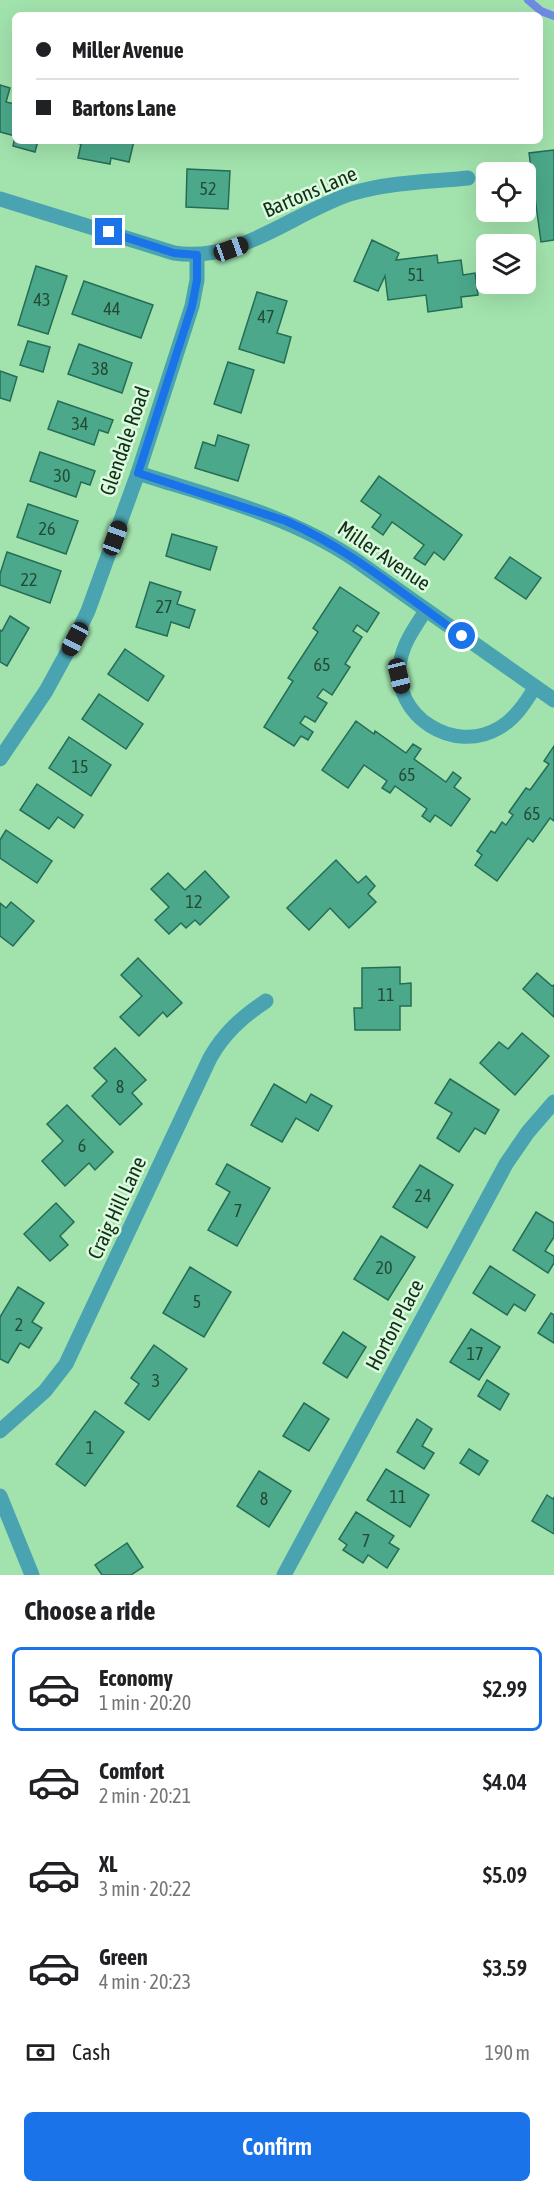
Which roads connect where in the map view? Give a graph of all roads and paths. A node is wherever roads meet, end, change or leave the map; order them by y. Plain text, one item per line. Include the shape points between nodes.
1 (468, 178) dead end
2 (0, 199) edge
3 (197, 255) junction
4 (138, 473) junction
5 (426, 610) junction
6 (535, 687) junction
7 (554, 700) edge
8 (0, 759) edge
9 (266, 1001) dead end
10 (554, 1102) edge
11 (0, 1431) edge
12 (0, 1496) edge
13 (32, 1575) edge
14 (284, 1575) edge

1 - 3 street, Bartons Lane via 390,185 351,194 244,244
2 - 3 street, Bartons Lane via 174,253
3 - 4 street, Glendale Road via 192,306
4 - 5 street, Miller Avenue via 303,529
4 - 8 street, Glendale Road via 75,639
5 - 6 street, Miller Avenue
5 - 6 lane via 408,638 399,676 407,700 424,722 458,738 484,734 509,721
6 - 7 street, Miller Avenue
9 - 11 street, Craig Hill Lane via 239,1020 217,1045 66,1364 45,1391
10 - 14 street, Horton Place via 506,1164
12 - 13 street

